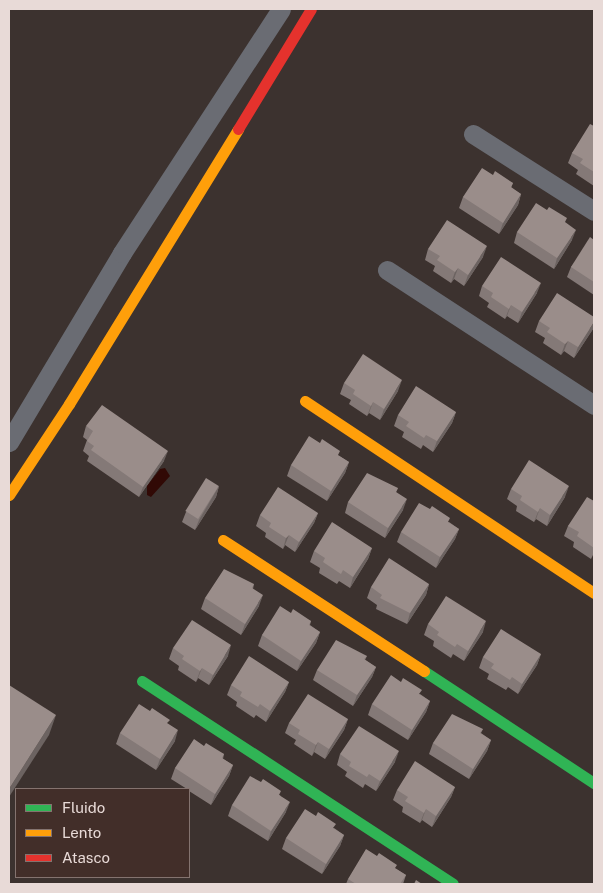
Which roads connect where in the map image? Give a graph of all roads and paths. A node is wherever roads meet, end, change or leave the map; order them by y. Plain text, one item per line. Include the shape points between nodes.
1 (281, 9) edge
2 (311, 9) edge
3 (223, 98) junction
4 (248, 113) junction
5 (473, 134) dead end
6 (594, 212) edge
7 (387, 270) dead end
8 (305, 401) dead end
9 (594, 405) edge
10 (9, 442) edge
11 (9, 495) edge
12 (223, 540) dead end
13 (594, 593) edge
14 (142, 681) dead end
15 (594, 783) edge
16 (453, 884) edge

1 - 3 street
2 - 4 street
3 - 4 street
3 - 10 street via 122,253
4 - 11 street via 74,396
5 - 6 street
7 - 9 street
8 - 13 street
12 - 15 street
14 - 16 street

